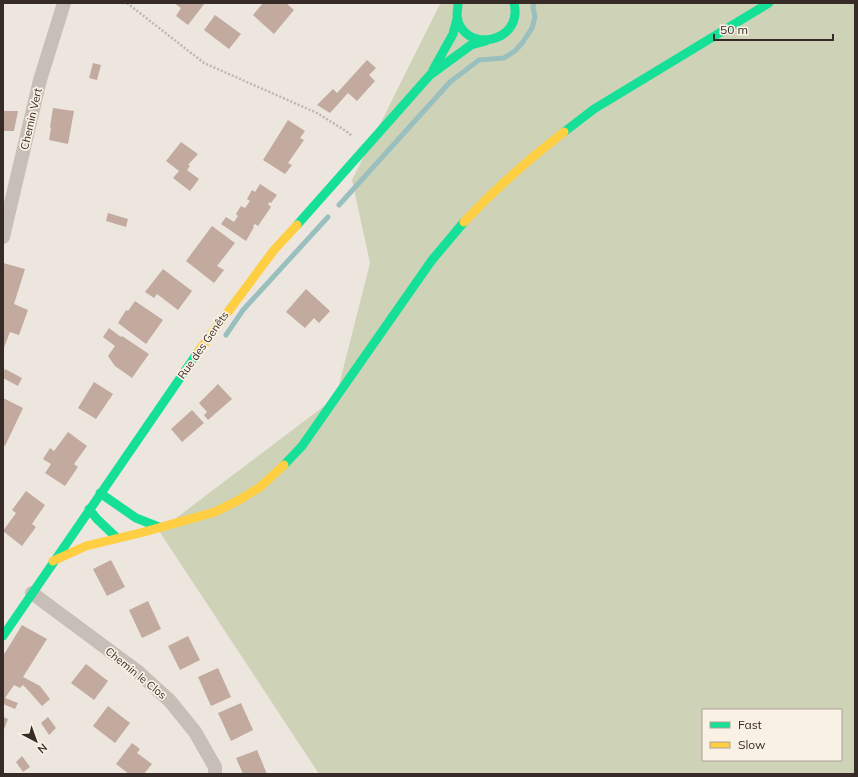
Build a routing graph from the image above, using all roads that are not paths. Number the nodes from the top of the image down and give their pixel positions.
1 (64, 3) edge
2 (769, 3) edge
3 (515, 4) edge
4 (456, 8) edge
5 (486, 41) junction
6 (430, 75) junction
7 (3, 237) edge
8 (100, 493) junction
9 (89, 509) junction
10 (159, 527) junction
11 (117, 538) junction
12 (53, 561) junction
13 (32, 593) junction
14 (3, 636) edge
15 (215, 774) edge

1 - 7 street, Chemin Vert
2 - 10 street
3 - 5 street, Rue des Genêts
4 - 5 street
4 - 6 street, Rue des Genêts
5 - 6 street, Rue des Genêts
6 - 8 street, Rue des Genêts
8 - 9 street, Rue des Genêts
8 - 10 street
9 - 11 street
9 - 12 street, Rue des Genêts
10 - 11 street
11 - 12 street
12 - 13 street, Rue des Genêts
13 - 14 street, Rue des Genêts
13 - 15 street, Chemin le Clos

